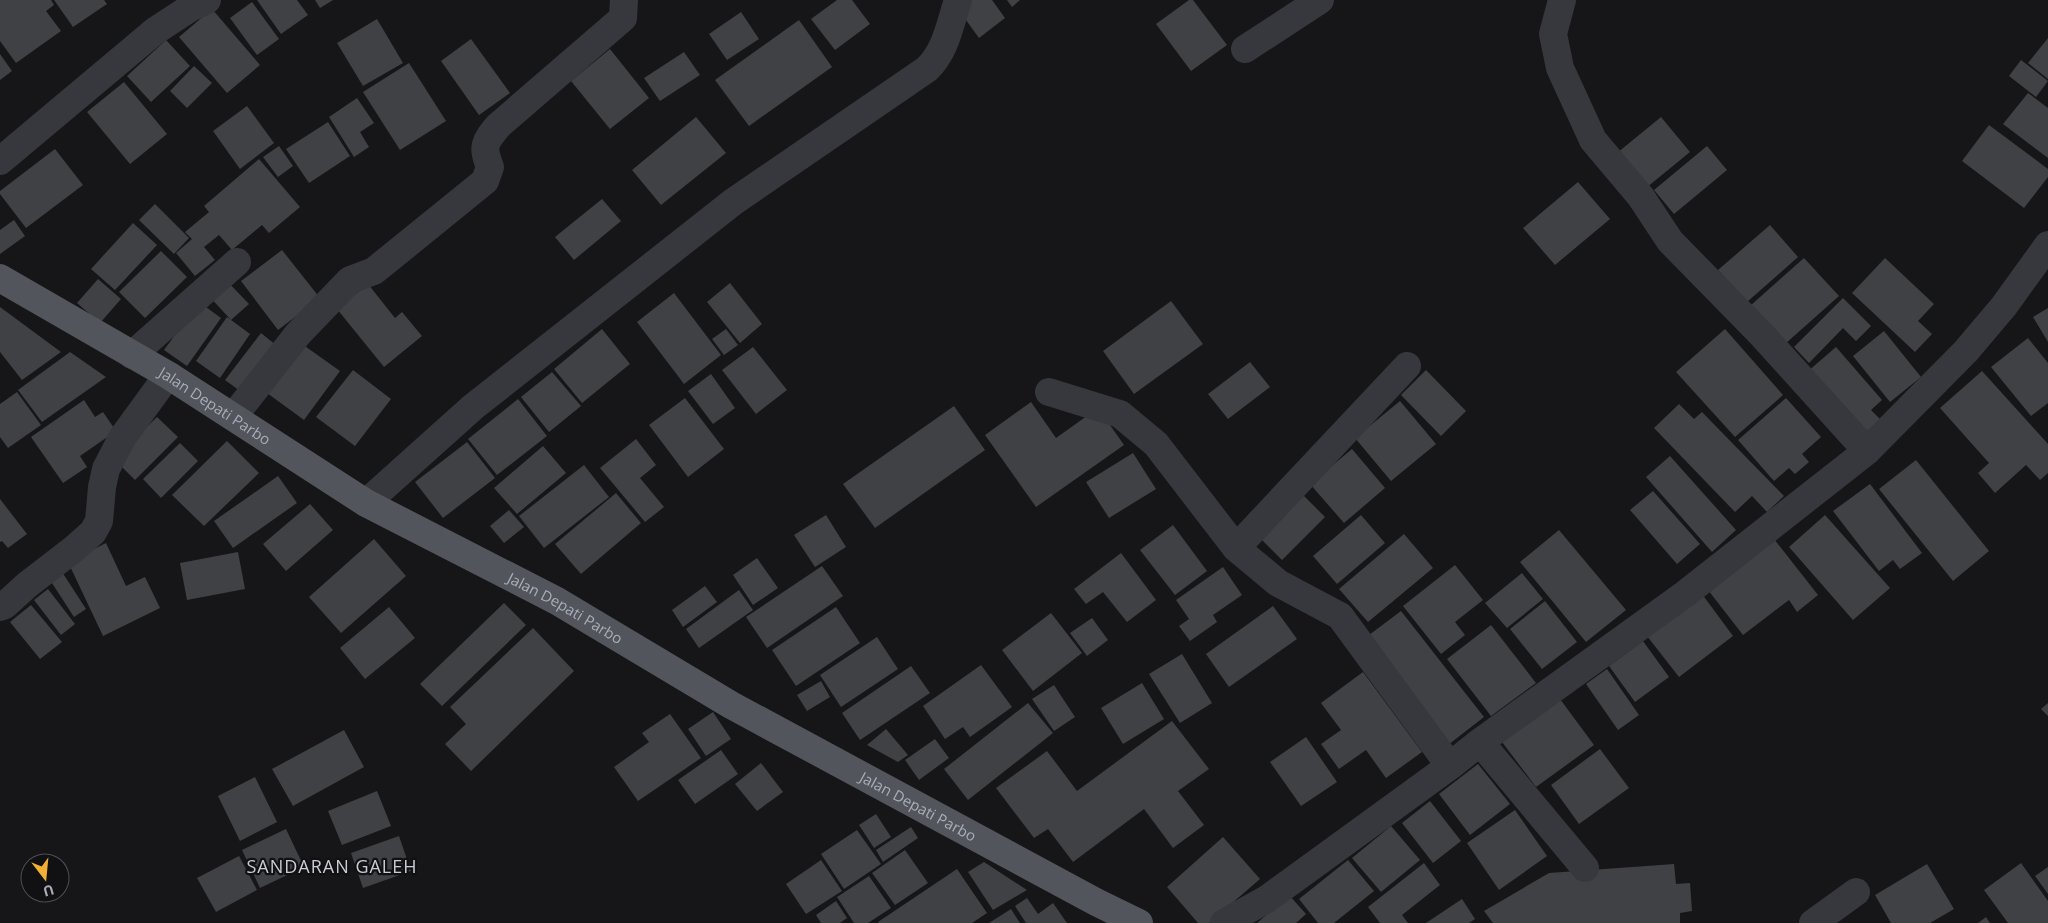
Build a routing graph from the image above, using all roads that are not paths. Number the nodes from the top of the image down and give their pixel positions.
1 (207, 0) edge
2 (624, 0) edge
3 (958, 0) edge
4 (1320, 0) edge
5 (1562, 0) edge
6 (1245, 48) dead end
7 (0, 160) edge
8 (2048, 245) edge
9 (237, 262) dead end
10 (0, 278) edge
11 (132, 355) junction
12 (1407, 366) dead end
13 (168, 375) junction
14 (1049, 392) dead end
15 (233, 417) junction
16 (1867, 452) junction
17 (366, 503) junction
18 (1236, 548) junction
19 (0, 607) edge
20 (1480, 742) junction
21 (1450, 766) junction
22 (1585, 868) dead end
23 (1856, 892) dead end
24 (1139, 923) edge
25 (1224, 923) edge
26 (1813, 923) edge

1 - 7 street
2 - 15 street
3 - 17 street
4 - 6 street
5 - 16 street
8 - 16 street
9 - 11 street
10 - 11 main road, Jalan Depati Parbo
11 - 13 main road, Jalan Depati Parbo
12 - 18 street
13 - 15 main road, Jalan Depati Parbo
13 - 19 street
14 - 18 street
15 - 17 main road, Jalan Depati Parbo
16 - 20 street
17 - 24 main road, Jalan Depati Parbo
18 - 21 street
20 - 21 street
20 - 22 street
21 - 25 street
23 - 26 street

